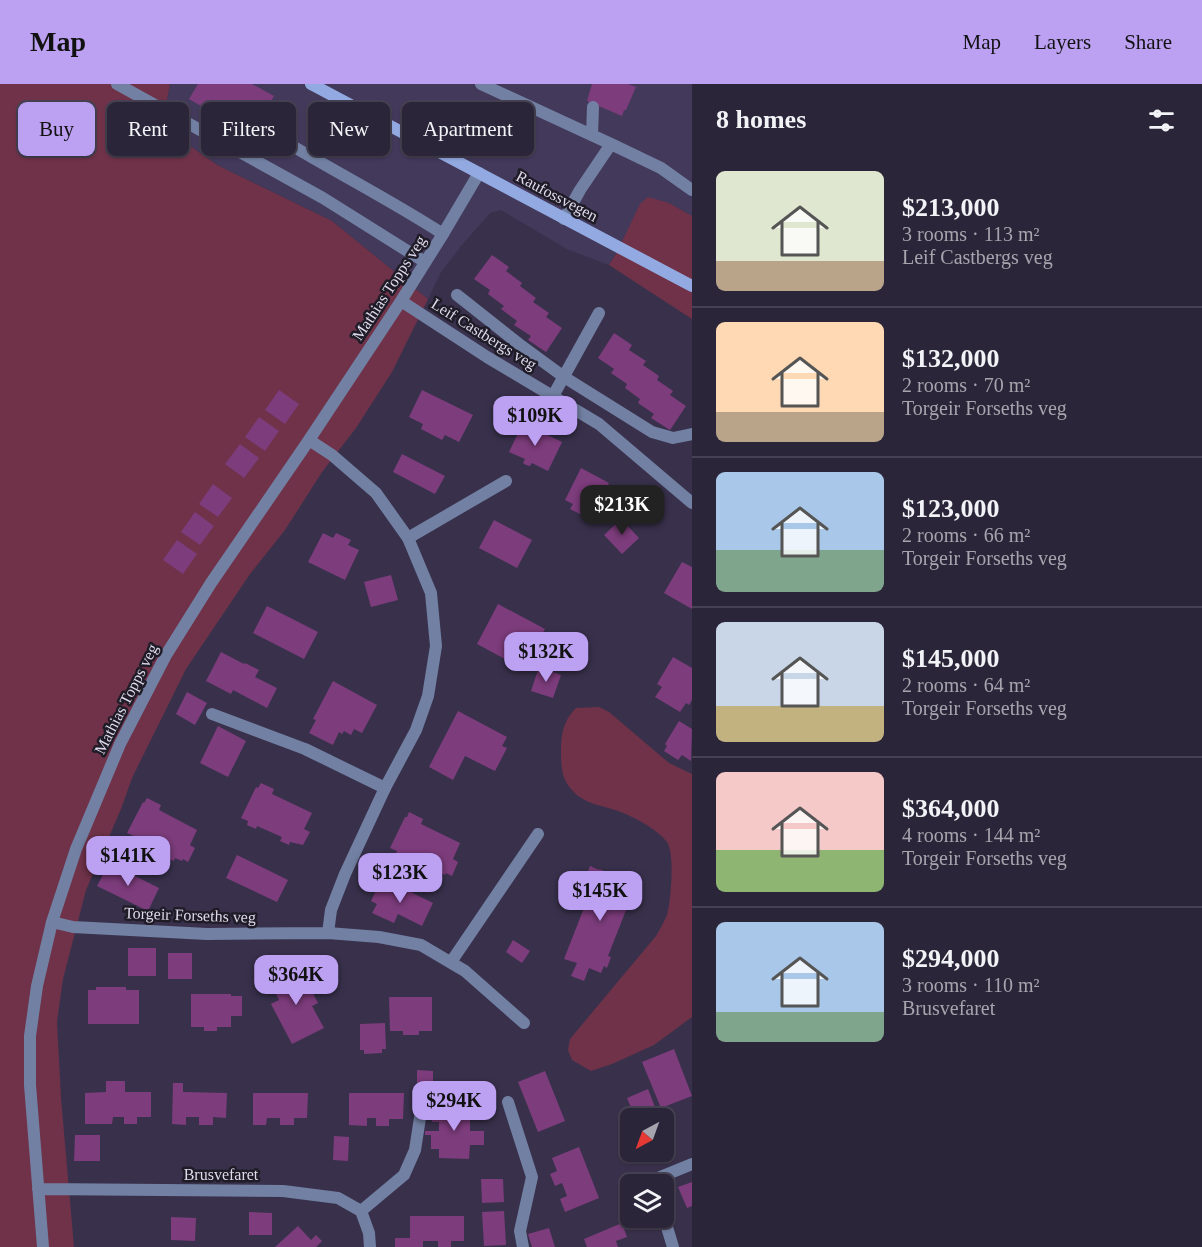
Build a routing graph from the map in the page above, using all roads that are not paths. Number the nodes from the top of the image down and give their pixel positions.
1 (117, 84) edge
2 (311, 84) edge
3 (481, 84) edge
4 (593, 107) dead end
5 (592, 135) junction
6 (611, 144) junction
7 (296, 149) edge
8 (478, 173) junction
9 (692, 190) edge
10 (564, 219) junction
11 (443, 234) junction
12 (425, 262) junction
13 (692, 286) edge
14 (458, 295) dead end
15 (401, 301) junction
16 (599, 313) dead end
17 (564, 377) junction
18 (553, 396) junction
19 (692, 434) edge
20 (309, 440) junction
21 (506, 481) dead end
22 (692, 503) edge
23 (408, 538) junction
24 (212, 714) dead end
25 (385, 788) junction
26 (538, 834) dead end
27 (52, 922) junction
28 (328, 933) junction
29 (451, 962) junction
30 (524, 1023) dead end
31 (508, 1102) dead end
32 (422, 1105) dead end
33 (692, 1164) edge
34 (668, 1174) edge
35 (38, 1189) junction
36 (361, 1211) junction
37 (667, 1228) edge
38 (43, 1247) edge
39 (370, 1247) edge
40 (523, 1247) edge
41 (673, 1247) edge

1 - 12 street
2 - 8 main road, Raufossvegen
3 - 5 street
4 - 5 street
5 - 6 street
6 - 9 street
6 - 10 street
7 - 11 street, Mathias Topps veg
8 - 10 main road, Raufossvegen
8 - 11 street, Mathias Topps veg
10 - 13 main road, Raufossvegen
11 - 12 street, Mathias Topps veg
12 - 15 street, Mathias Topps veg
14 - 17 street
15 - 18 street, Leif Castbergs veg
15 - 20 street, Mathias Topps veg
16 - 17 street
17 - 18 street
17 - 19 street
18 - 22 street, Leif Castbergs veg
20 - 23 street
20 - 27 street, Mathias Topps veg
21 - 23 street
23 - 25 street
24 - 25 street
25 - 28 street
26 - 29 street
27 - 28 street, Torgeir Forseths veg
27 - 35 street, Mathias Topps veg
28 - 29 street, Torgeir Forseths veg
29 - 30 street, Torgeir Forseths veg
31 - 40 street
32 - 36 street
33 - 34 street
35 - 36 street, Brusvefaret
35 - 38 street, Mathias Topps veg
36 - 39 street
37 - 41 street

